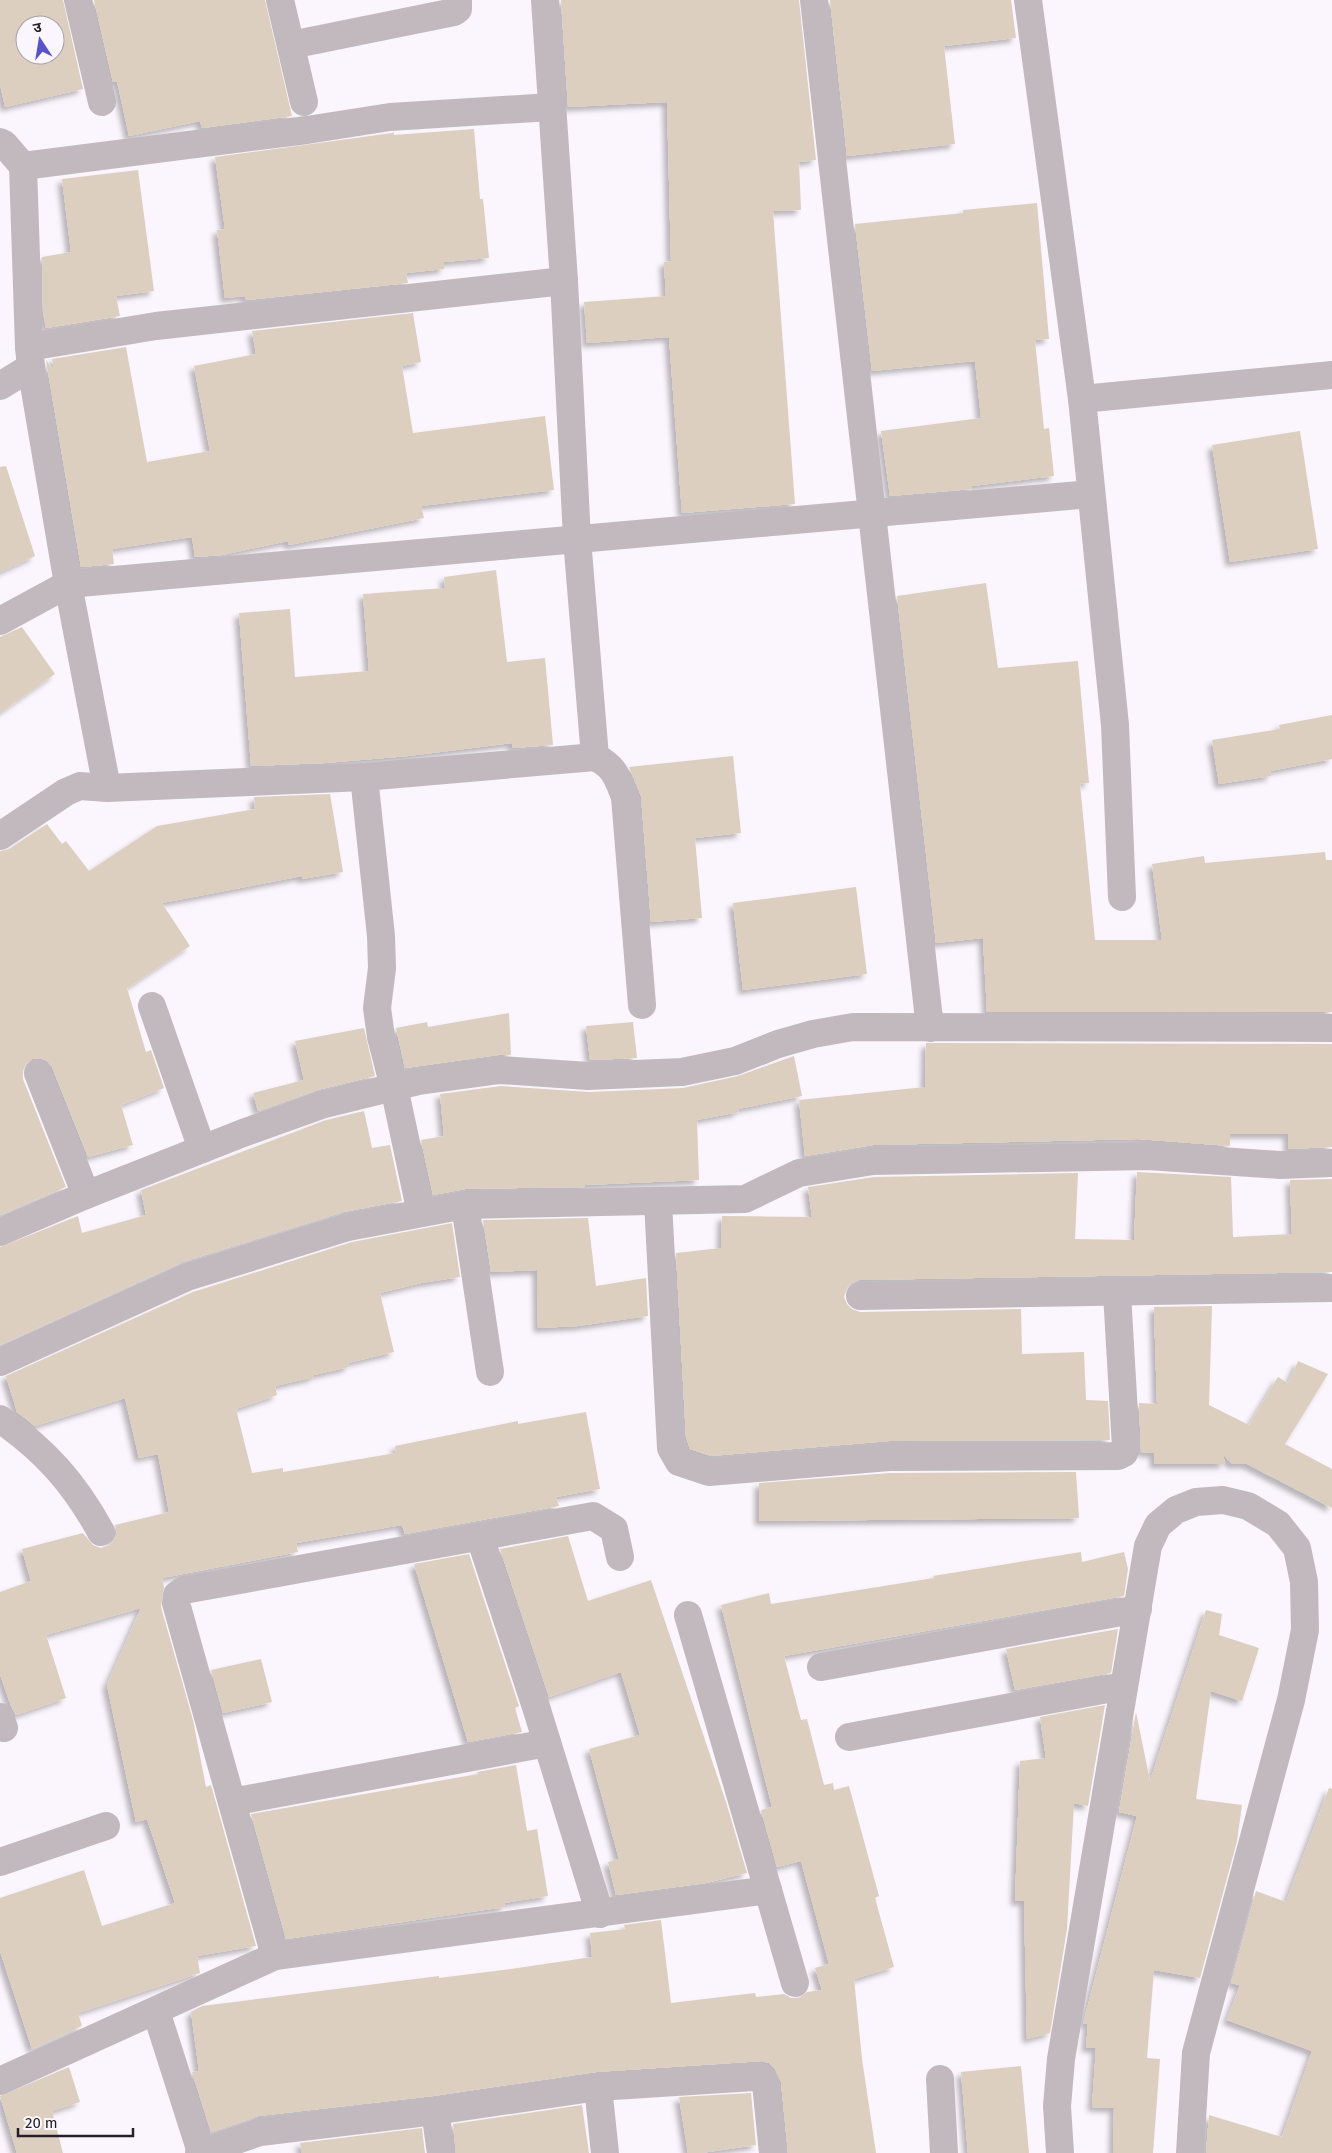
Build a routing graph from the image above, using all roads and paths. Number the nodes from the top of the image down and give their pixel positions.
1 (78, 0) edge
2 (280, 0) edge
3 (458, 0) edge
4 (545, 0) edge
5 (814, 0) edge
6 (1028, 0) edge
7 (291, 45) junction
8 (102, 102) dead end
9 (304, 102) dead end
10 (551, 106) junction
11 (0, 142) edge
12 (23, 166) junction
13 (564, 281) junction
14 (30, 357) junction
15 (1332, 375) edge
16 (0, 386) edge
17 (1082, 399) junction
18 (1091, 494) junction
19 (873, 512) junction
20 (577, 539) junction
21 (68, 584) junction
22 (0, 620) edge
23 (595, 757) junction
24 (364, 776) junction
25 (107, 788) junction
26 (0, 836) edge
27 (1122, 897) dead end
28 (642, 1005) dead end
29 (152, 1006) dead end
30 (930, 1028) junction
31 (1332, 1028) edge
32 (38, 1073) dead end
33 (394, 1087) junction
34 (202, 1149) junction
35 (1332, 1163) edge
36 (86, 1195) junction
37 (658, 1202) junction
38 (465, 1205) junction
39 (421, 1212) junction
40 (0, 1232) edge
41 (1332, 1288) edge
42 (1117, 1293) junction
43 (860, 1296) dead end
44 (0, 1362) edge
45 (490, 1372) dead end
46 (0, 1419) edge
47 (101, 1532) dead end
48 (480, 1537) junction
49 (620, 1557) dead end
50 (1138, 1609) junction
51 (688, 1616) dead end
52 (821, 1667) dead end
53 (1124, 1686) junction
54 (849, 1737) dead end
55 (547, 1743) junction
56 (232, 1802) junction
57 (106, 1826) dead end
58 (0, 1862) edge
59 (768, 1890) junction
60 (600, 1914) junction
61 (275, 1956) junction
62 (795, 1983) dead end
63 (156, 2011) junction
64 (940, 2079) dead end
65 (0, 2081) edge
66 (598, 2087) junction
67 (436, 2111) junction
68 (262, 2142) edge
69 (200, 2153) edge
70 (441, 2153) edge
71 (605, 2153) edge
72 (773, 2153) edge
73 (944, 2153) edge
74 (1060, 2153) edge
75 (1190, 2153) edge

1 - 8 street
2 - 7 street
3 - 7 street
4 - 10 street
5 - 19 street
6 - 17 street
7 - 9 street
10 - 12 street
10 - 13 street
11 - 12 street
12 - 14 street
13 - 14 street
13 - 20 street
14 - 16 street
14 - 21 street
15 - 17 street
17 - 18 street
18 - 19 street
18 - 27 street
19 - 20 street
19 - 30 street
20 - 21 street
20 - 23 street
21 - 22 street
21 - 25 street
23 - 24 street
23 - 28 street
24 - 25 street
24 - 33 street
25 - 26 street
29 - 34 street
30 - 31 street
30 - 33 street
32 - 36 street
33 - 34 street
33 - 39 street
34 - 36 street
35 - 37 street
36 - 40 street
37 - 38 street
37 - 42 street
38 - 39 street
38 - 45 street
39 - 44 street
41 - 42 street
42 - 43 street
46 - 47 street
48 - 49 street
48 - 55 street
48 - 56 street
50 - 52 street
50 - 53 street
50 - 75 street
51 - 59 street
53 - 54 street
53 - 74 street
55 - 56 street
55 - 60 street
56 - 61 street
57 - 58 street
59 - 60 street
59 - 62 street
60 - 61 street
61 - 63 street
63 - 65 street
63 - 69 street
64 - 73 street
66 - 67 street
66 - 71 street
66 - 72 street
67 - 68 street
67 - 70 street
68 - 69 street

